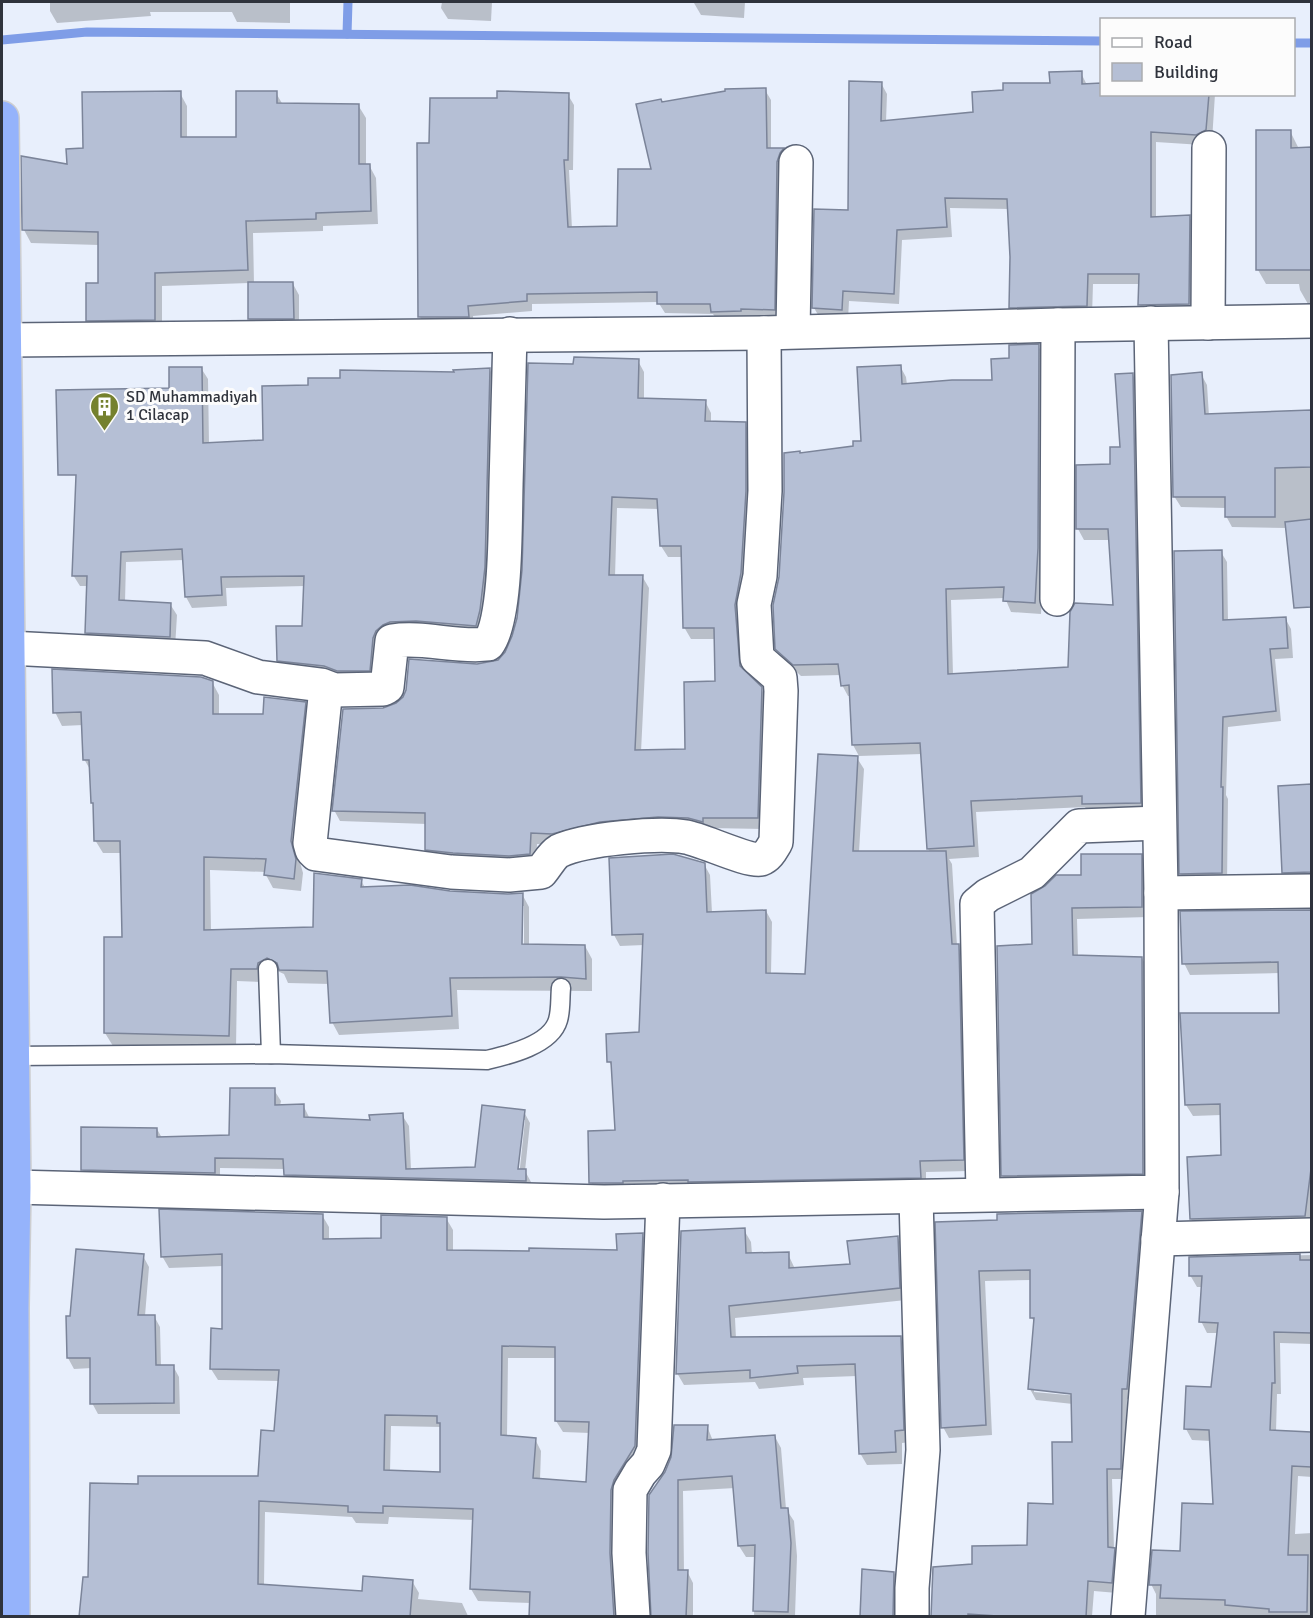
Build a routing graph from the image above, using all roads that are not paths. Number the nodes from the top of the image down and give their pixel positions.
1 (2, 118) edge
2 (1209, 148) dead end
3 (796, 162) dead end
4 (1311, 321) edge
5 (1151, 323) junction
6 (1208, 323) junction
7 (1058, 325) junction
8 (778, 332) junction
9 (510, 334) junction
10 (4, 340) junction
11 (1057, 599) dead end
12 (9, 648) junction
13 (5, 681) edge
14 (326, 688) junction
15 (1160, 823) junction
16 (1311, 891) edge
17 (1161, 893) junction
18 (268, 969) dead end
19 (561, 988) dead end
20 (271, 1053) junction
21 (6, 1056) edge
22 (14, 1187) junction
23 (1162, 1192) junction
24 (983, 1194) junction
25 (916, 1197) junction
26 (663, 1200) junction
27 (1311, 1235) edge
28 (1158, 1239) junction
29 (7, 1306) edge
30 (13, 1617) edge
31 (633, 1617) edge
32 (912, 1617) edge
33 (1128, 1617) edge

1 - 10 highway
2 - 6 street
3 - 8 street
4 - 6 street
5 - 6 street
5 - 7 street
5 - 15 street
7 - 8 street
7 - 11 street
8 - 9 street
8 - 14 street
9 - 10 street
9 - 14 street
10 - 12 highway
12 - 13 highway
12 - 14 street
13 - 21 highway
15 - 17 street
15 - 24 street
16 - 17 street
17 - 23 street
18 - 20 lane
19 - 20 lane
20 - 21 lane
21 - 22 highway
22 - 26 street
22 - 29 highway
23 - 24 street
23 - 28 street
24 - 25 street
25 - 26 street
25 - 32 street
26 - 31 street
27 - 28 street
28 - 33 street
29 - 30 highway

